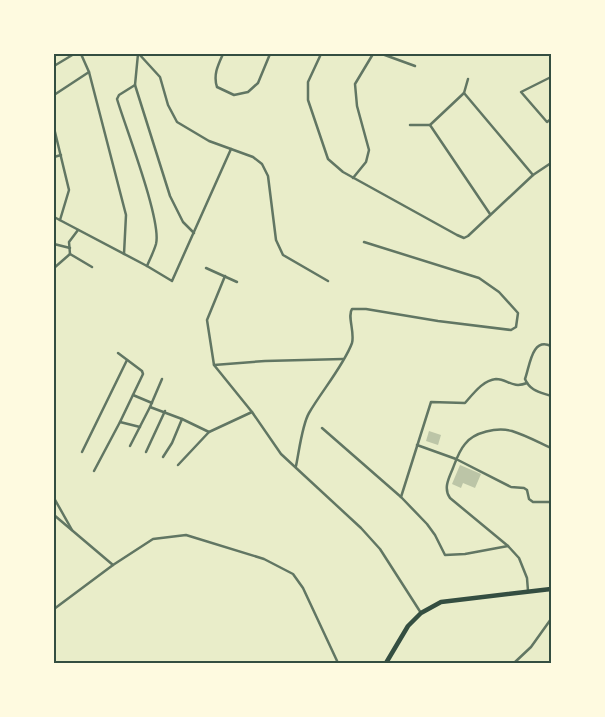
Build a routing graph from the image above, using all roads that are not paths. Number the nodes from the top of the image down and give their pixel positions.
1 (74, 54) edge
2 (81, 54) edge
3 (139, 54) edge
4 (223, 54) edge
5 (270, 54) edge
6 (321, 54) edge
7 (373, 54) edge
8 (382, 54) edge
9 (54, 66) edge
10 (415, 66) dead end
11 (89, 72) junction
12 (551, 77) edge
13 (468, 79) dead end
14 (135, 85) junction
15 (464, 93) junction
16 (54, 95) edge
17 (551, 118) edge
18 (410, 125) dead end
19 (430, 125) junction
20 (54, 128) edge
21 (231, 148) junction
22 (61, 155) junction
23 (54, 157) edge
24 (551, 163) edge
25 (533, 175) junction
26 (354, 178) junction
27 (490, 214) junction
28 (54, 217) edge
29 (60, 220) junction
30 (78, 230) junction
31 (194, 234) junction
32 (364, 242) dead end
33 (54, 244) edge
34 (70, 248) junction
35 (70, 254) junction
36 (124, 254) junction
37 (147, 266) junction
38 (92, 267) dead end
39 (54, 268) edge
40 (206, 268) dead end
41 (225, 276) junction
42 (237, 282) dead end
43 (328, 282) dead end
44 (551, 346) edge
45 (118, 353) dead end
46 (343, 359) junction
47 (127, 360) junction
48 (214, 365) junction
49 (162, 379) dead end
50 (527, 383) junction
51 (133, 395) junction
52 (551, 396) edge
53 (152, 403) junction
54 (150, 407) junction
55 (165, 412) junction
56 (252, 412) junction
57 (182, 419) junction
58 (120, 422) junction
59 (140, 427) junction
60 (322, 428) dead end
61 (209, 432) junction
62 (417, 445) junction
63 (130, 446) dead end
64 (551, 448) edge
65 (82, 452) dead end
66 (146, 452) dead end
67 (163, 457) dead end
68 (456, 459) junction
69 (178, 465) dead end
70 (296, 466) junction
71 (94, 470) dead end
72 (401, 497) junction
73 (54, 498) edge
74 (551, 502) edge
75 (54, 515) edge
76 (74, 533) junction
77 (508, 546) junction
78 (113, 565) junction
79 (551, 589) edge
80 (528, 591) junction
81 (54, 609) edge
82 (422, 613) junction
83 (551, 619) edge
84 (338, 663) edge
85 (386, 663) edge
86 (514, 663) edge

1 - 9 street
2 - 11 street
3 - 14 street
3 - 21 street
4 - 5 street
6 - 26 street
7 - 26 street
8 - 10 street
11 - 16 street
11 - 36 street
12 - 17 street
13 - 15 street
14 - 31 street
14 - 37 street
15 - 19 street
15 - 25 street
18 - 19 street
19 - 27 street
20 - 22 street
21 - 31 street
21 - 43 street
22 - 23 street
22 - 29 street
24 - 25 street
25 - 27 street
26 - 27 street
28 - 29 street
29 - 30 street
30 - 34 street
30 - 36 street
31 - 37 street
32 - 46 street
33 - 34 street
34 - 35 street
35 - 38 street
35 - 39 street
36 - 37 street
40 - 41 street
41 - 42 street
41 - 48 street
44 - 50 street
45 - 47 street
46 - 48 street
46 - 70 street
47 - 51 street
47 - 65 street
48 - 56 street
49 - 53 street
50 - 52 street
50 - 62 street
51 - 53 street
51 - 58 street
53 - 54 street
54 - 55 street
54 - 59 street
55 - 57 street
55 - 66 street
56 - 61 street
56 - 70 street
57 - 61 street
57 - 67 street
58 - 59 street
58 - 71 street
59 - 63 street
60 - 72 street
61 - 69 street
62 - 68 street
62 - 72 street
64 - 68 street
68 - 74 street
68 - 77 street
70 - 82 street
72 - 77 street
73 - 76 street
75 - 76 street
76 - 78 street
77 - 80 street
78 - 81 street
78 - 84 street
79 - 80 main road
80 - 82 main road
82 - 85 main road
83 - 86 street

